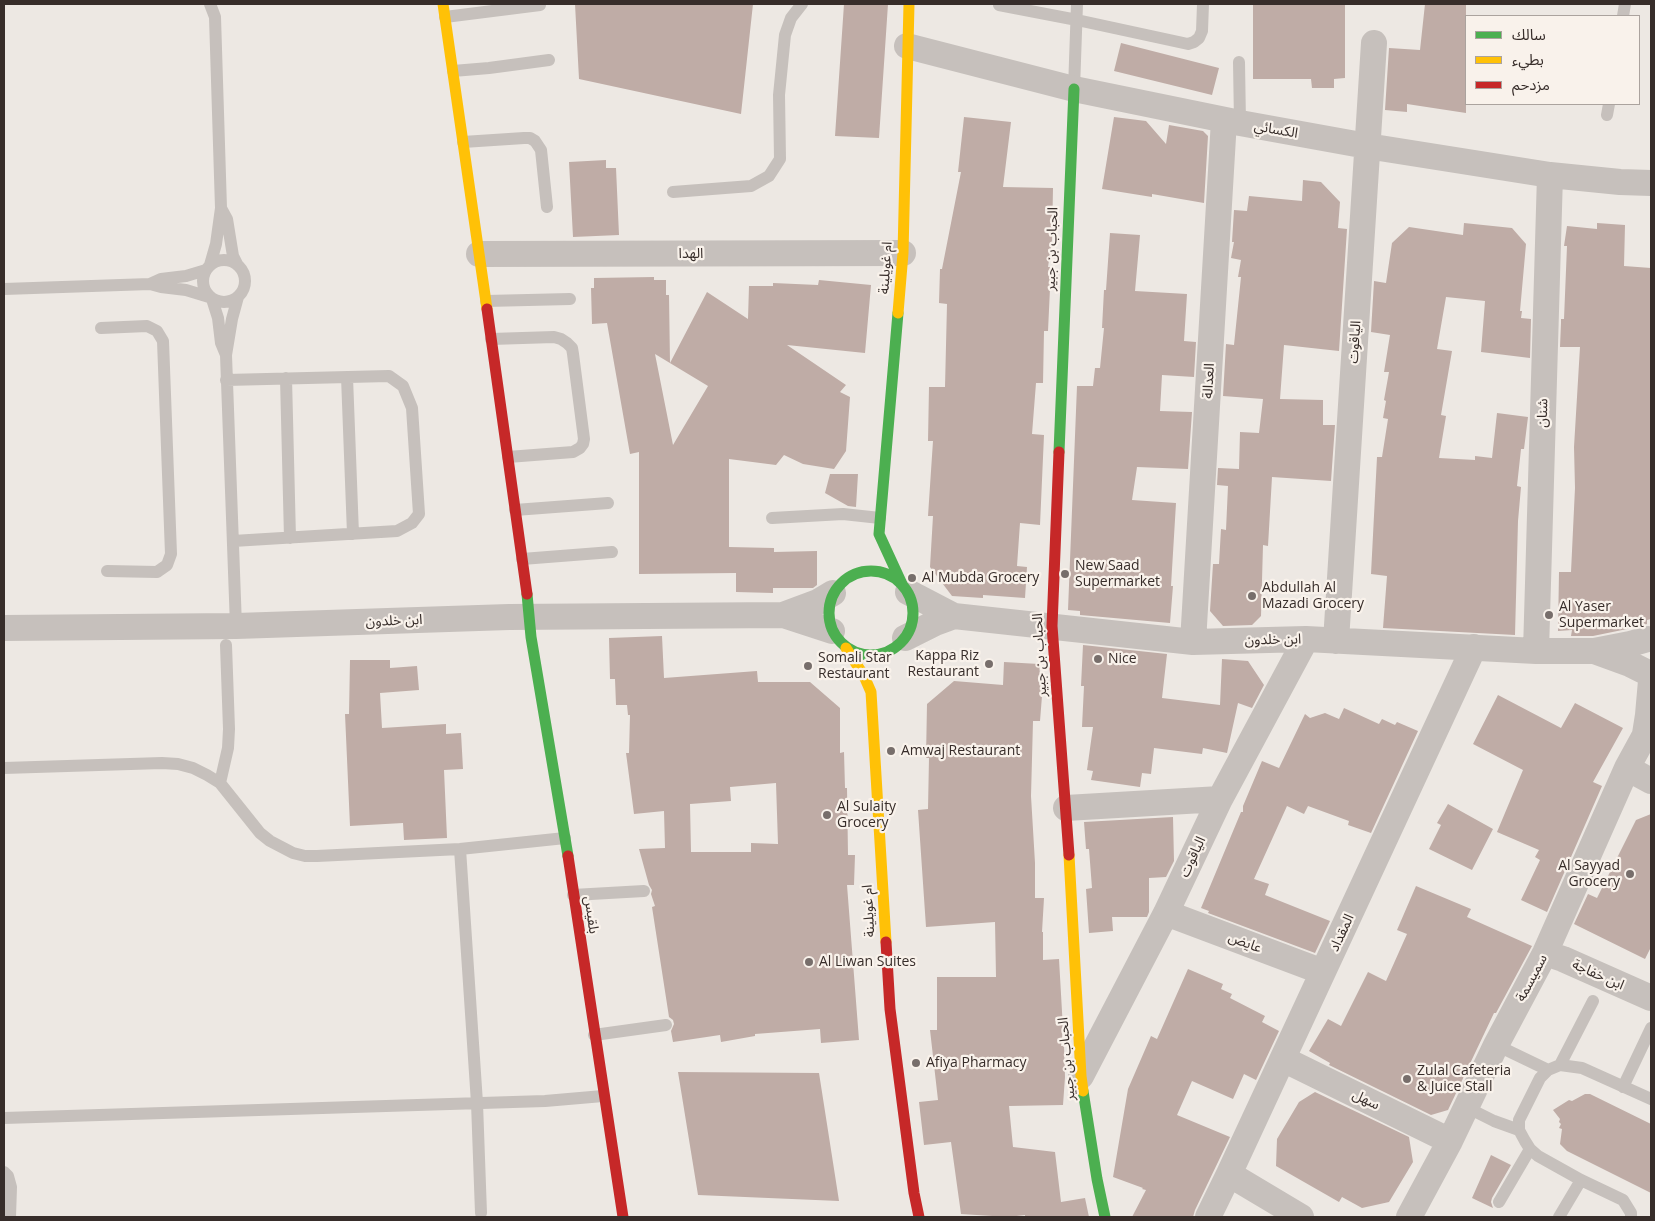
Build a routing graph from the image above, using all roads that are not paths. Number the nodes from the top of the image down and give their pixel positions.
1 (210, 4) edge
2 (220, 4) edge
3 (443, 4) edge
4 (802, 4) edge
5 (909, 4) edge
6 (1077, 4) edge
7 (1203, 4) edge
8 (540, 5) edge
9 (999, 5) dead end
10 (215, 17) junction
11 (445, 17) junction
12 (1077, 20) junction
13 (1374, 43) dead end
14 (906, 46) junction
15 (549, 60) dead end
16 (1239, 62) dead end
17 (453, 71) junction
18 (1074, 88) junction
19 (1232, 122) junction
20 (463, 142) junction
21 (1367, 146) junction
22 (1550, 176) junction
23 (1651, 183) edge
24 (673, 192) dead end
25 (547, 207) dead end
26 (221, 208) junction
27 (904, 253) junction
28 (479, 254) junction
29 (237, 264) junction
30 (208, 267) junction
31 (150, 284) junction
32 (4, 289) edge
33 (238, 297) junction
34 (211, 298) junction
35 (570, 299) dead end
36 (486, 301) junction
37 (100, 328) dead end
38 (491, 339) junction
39 (226, 354) junction
40 (347, 377) junction
41 (286, 378) junction
42 (226, 380) junction
43 (508, 458) junction
44 (608, 503) dead end
45 (515, 510) junction
46 (772, 518) dead end
47 (880, 518) junction
48 (352, 534) junction
49 (878, 534) junction
50 (290, 538) junction
51 (233, 541) junction
52 (869, 548) dead end
53 (612, 552) dead end
54 (522, 559) junction
55 (858, 563) dead end
56 (108, 571) dead end
57 (840, 585) junction
58 (905, 588) junction
59 (783, 616) junction
60 (954, 616) junction
61 (530, 617) junction
62 (1052, 626) junction
63 (4, 628) edge
64 (231, 636) junction
65 (1649, 637) edge
66 (839, 639) junction
67 (1306, 639) junction
68 (1336, 641) junction
69 (1193, 642) junction
70 (898, 644) junction
71 (1474, 647) junction
72 (1536, 651) junction
73 (1594, 651) junction
74 (884, 664) dead end
75 (877, 677) dead end
76 (1650, 677) edge
77 (871, 692) junction
78 (1648, 729) edge
79 (4, 768) edge
80 (1627, 768) junction
81 (1651, 781) edge
82 (220, 784) junction
83 (1220, 799) junction
84 (1066, 808) junction
85 (565, 838) junction
86 (460, 848) junction
87 (644, 891) dead end
88 (573, 895) junction
89 (1166, 913) junction
90 (1545, 953) junction
91 (1323, 972) junction
92 (1651, 998) edge
93 (1593, 1001) dead end
94 (666, 1025) dead end
95 (1651, 1028) edge
96 (594, 1035) junction
97 (1496, 1045) junction
98 (1283, 1059) junction
99 (1560, 1065) junction
100 (1548, 1070) junction
101 (1081, 1076) junction
102 (1623, 1087) junction
103 (603, 1096) junction
104 (1651, 1099) edge
105 (477, 1103) junction
106 (1466, 1107) junction
107 (4, 1118) edge
108 (1519, 1130) junction
109 (1450, 1141) junction
110 (1530, 1149) junction
111 (4, 1172) edge
112 (1229, 1174) junction
113 (1581, 1180) junction
114 (1499, 1202) dead end
115 (482, 1213) dead end
116 (10, 1217) edge
117 (622, 1217) edge
118 (919, 1217) edge
119 (1105, 1217) edge
120 (1208, 1217) edge
121 (1301, 1217) edge
122 (1409, 1217) edge
123 (1559, 1217) edge
124 (1631, 1217) edge

1 - 10 lane
2 - 10 lane
3 - 11 street, بلقيس
4 - 24 lane
5 - 14 street, ام غويلينة
6 - 12 lane
7 - 12 lane
8 - 11 lane
9 - 12 lane
10 - 26 lane
11 - 17 street, بلقيس
12 - 18 lane
13 - 21 street, الياقوت
14 - 18 street, الكسائي
14 - 27 street, ام غويلينة
15 - 17 lane
16 - 19 lane
17 - 20 street, بلقيس
18 - 19 street, الكسائي
18 - 62 street, الحباب بن جبير
19 - 21 street, الكسائي
19 - 69 street, العدالة
20 - 25 lane
20 - 28 street, بلقيس
21 - 22 street, الكسائي
21 - 68 street, الياقوت
22 - 23 street, الكسائي
22 - 72 street, شنان
26 - 29 lane
26 - 30 lane
27 - 28 street, الهدا
27 - 47 street, ام غويلينة
28 - 36 street, بلقيس
29 - 30 lane
29 - 33 lane
30 - 31 lane
30 - 34 lane
31 - 32 lane
31 - 34 lane
33 - 34 lane
33 - 39 lane
34 - 39 lane
35 - 36 lane
36 - 38 street, بلقيس
37 - 56 lane
38 - 43 street, بلقيس
38 - 43 lane
39 - 42 lane
40 - 41 lane
40 - 48 lane
40 - 48 lane
41 - 42 lane
41 - 50 lane
42 - 51 lane
43 - 45 street, بلقيس
44 - 45 lane
45 - 54 street, بلقيس
46 - 47 lane
47 - 49 street, ام غويلينة
48 - 50 lane
49 - 52 street, ام غويلينة
49 - 58 street
50 - 51 lane
51 - 64 lane
53 - 54 lane
54 - 61 street, بلقيس
55 - 57 street
57 - 58 street
57 - 59 street, ابن خلدون
57 - 66 street
58 - 60 street, ابن خلدون
58 - 70 street
59 - 61 street, ابن خلدون
59 - 66 street, ابن خلدون
60 - 62 street, ابن خلدون
60 - 70 street, ابن خلدون
61 - 64 street, ابن خلدون
61 - 85 street, بلقيس
62 - 69 street, ابن خلدون
62 - 84 street, الحباب بن جبير
63 - 64 street, ابن خلدون
64 - 82 lane
65 - 73 street, ابن خلدون
65 - 76 street, سميسمة
66 - 70 street
66 - 77 street, ام غويلينة
67 - 68 street, ابن خلدون
67 - 69 street, ابن خلدون
67 - 83 street, الياقوت
68 - 71 street, ابن خلدون
70 - 74 street
71 - 72 street, ابن خلدون
71 - 91 street, المقداد
72 - 73 street, ابن خلدون
73 - 76 street, ابن خلدون
75 - 77 street, ام غويلينة
76 - 78 street, سميسمة
77 - 118 street, ام غويلينة
78 - 80 street, سميسمة
79 - 82 lane
80 - 81 street
80 - 90 street, سميسمة
82 - 86 lane
83 - 84 street
83 - 89 street, الياقوت
84 - 101 street, الحباب بن جبير
85 - 86 lane
85 - 88 street, بلقيس
86 - 105 lane
87 - 88 lane
88 - 96 street, بلقيس
89 - 91 street, عايض
89 - 101 street, الياقوت
90 - 92 street, ابن خفاجة
90 - 97 street, سميسمة
91 - 98 street, المقداد
93 - 99 lane
94 - 96 lane
95 - 102 lane
96 - 103 street, بلقيس
97 - 100 lane
97 - 106 street, سميسمة
98 - 109 street, سهل
98 - 112 street, المقداد
99 - 100 lane
99 - 102 lane
100 - 108 lane
101 - 119 street, الحباب بن جبير
102 - 104 lane
103 - 105 lane
103 - 117 street, بلقيس
105 - 107 lane
105 - 115 lane
106 - 108 lane
106 - 109 street, سميسمة
108 - 110 lane
109 - 122 street, سميسمة
110 - 113 lane
110 - 114 lane
111 - 116 lane
112 - 120 street, المقداد
112 - 121 street
113 - 123 lane
113 - 124 lane

